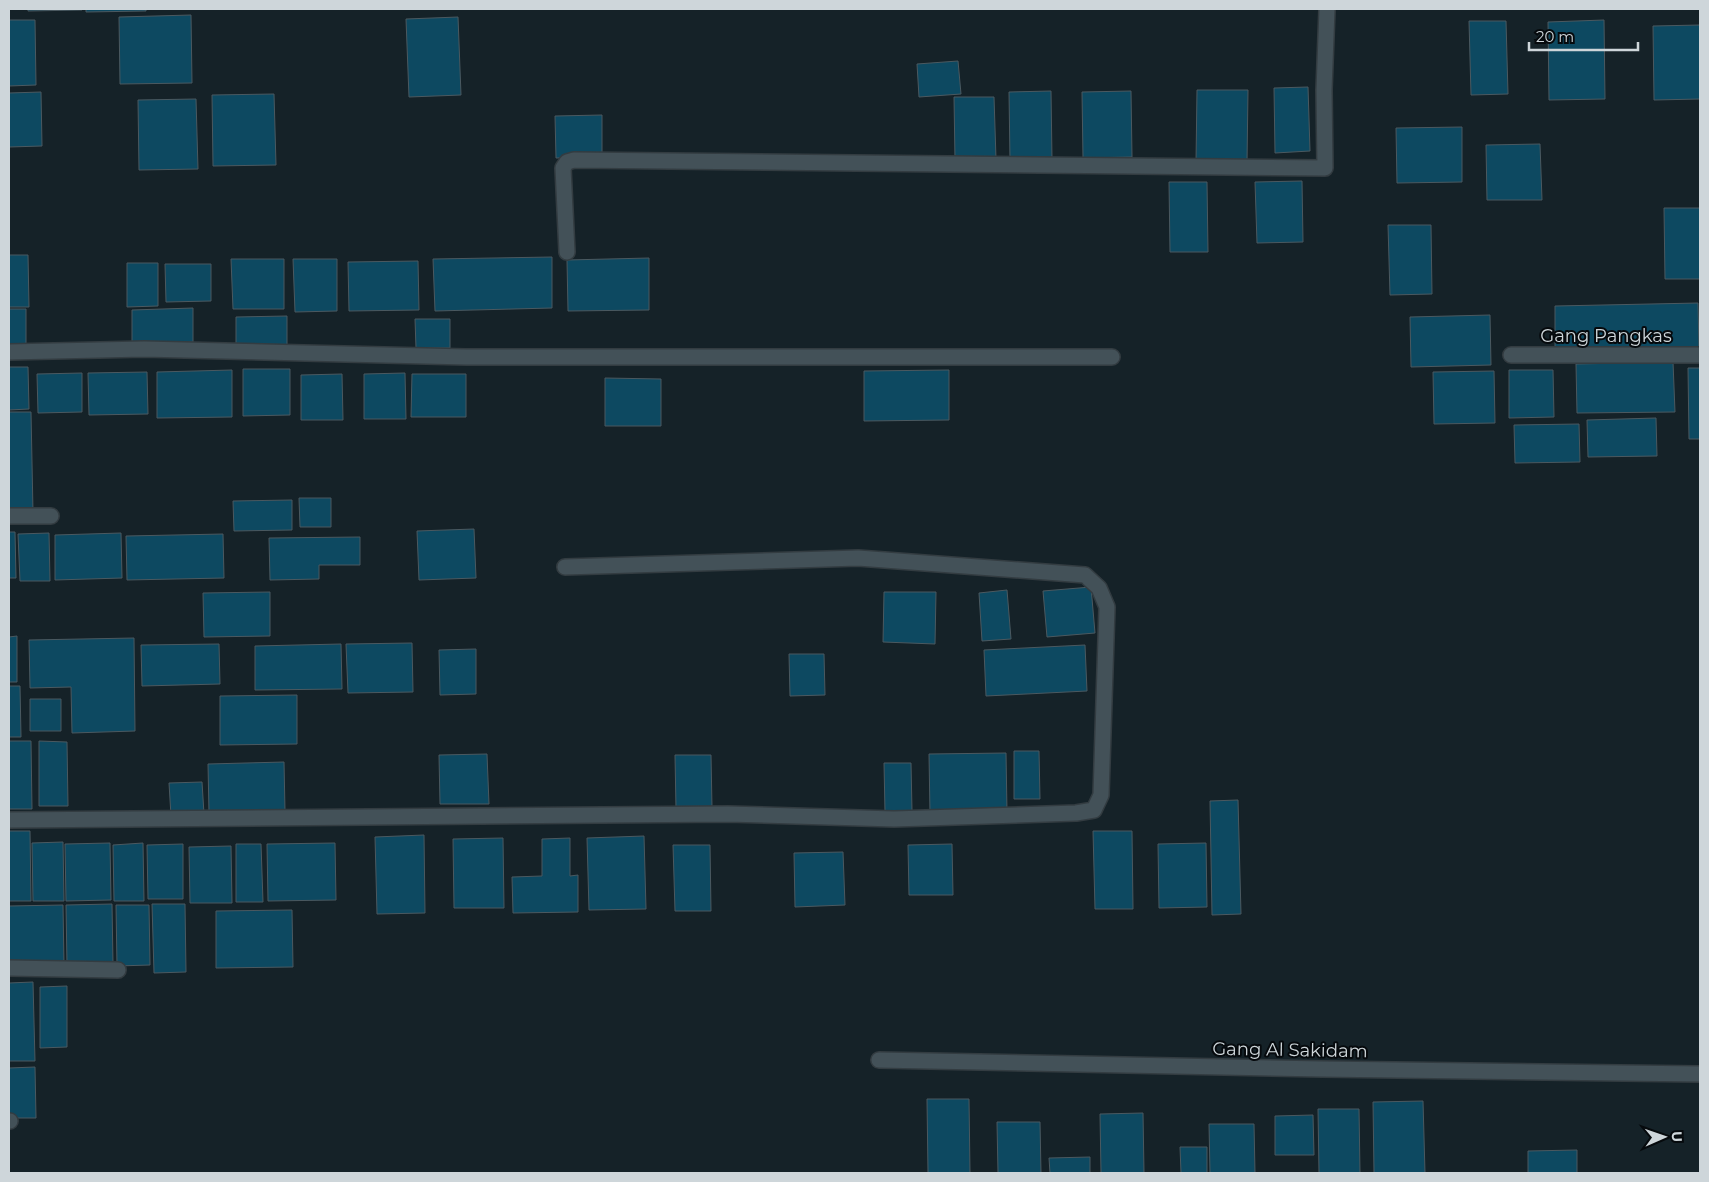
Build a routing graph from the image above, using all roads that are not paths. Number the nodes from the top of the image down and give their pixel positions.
1 (1327, 9) edge
2 (567, 252) dead end
3 (9, 352) edge
4 (1511, 355) dead end
5 (1700, 355) edge
6 (1112, 357) dead end
7 (9, 516) edge
8 (51, 516) dead end
9 (565, 566) dead end
10 (9, 820) edge
11 (9, 968) edge
12 (118, 970) dead end
13 (879, 1060) dead end
14 (1700, 1074) edge

1 - 2 street
3 - 6 street
4 - 5 street, Gang Pangkas
7 - 8 street
9 - 10 street
11 - 12 street
13 - 14 street, Gang Al Sakidam

